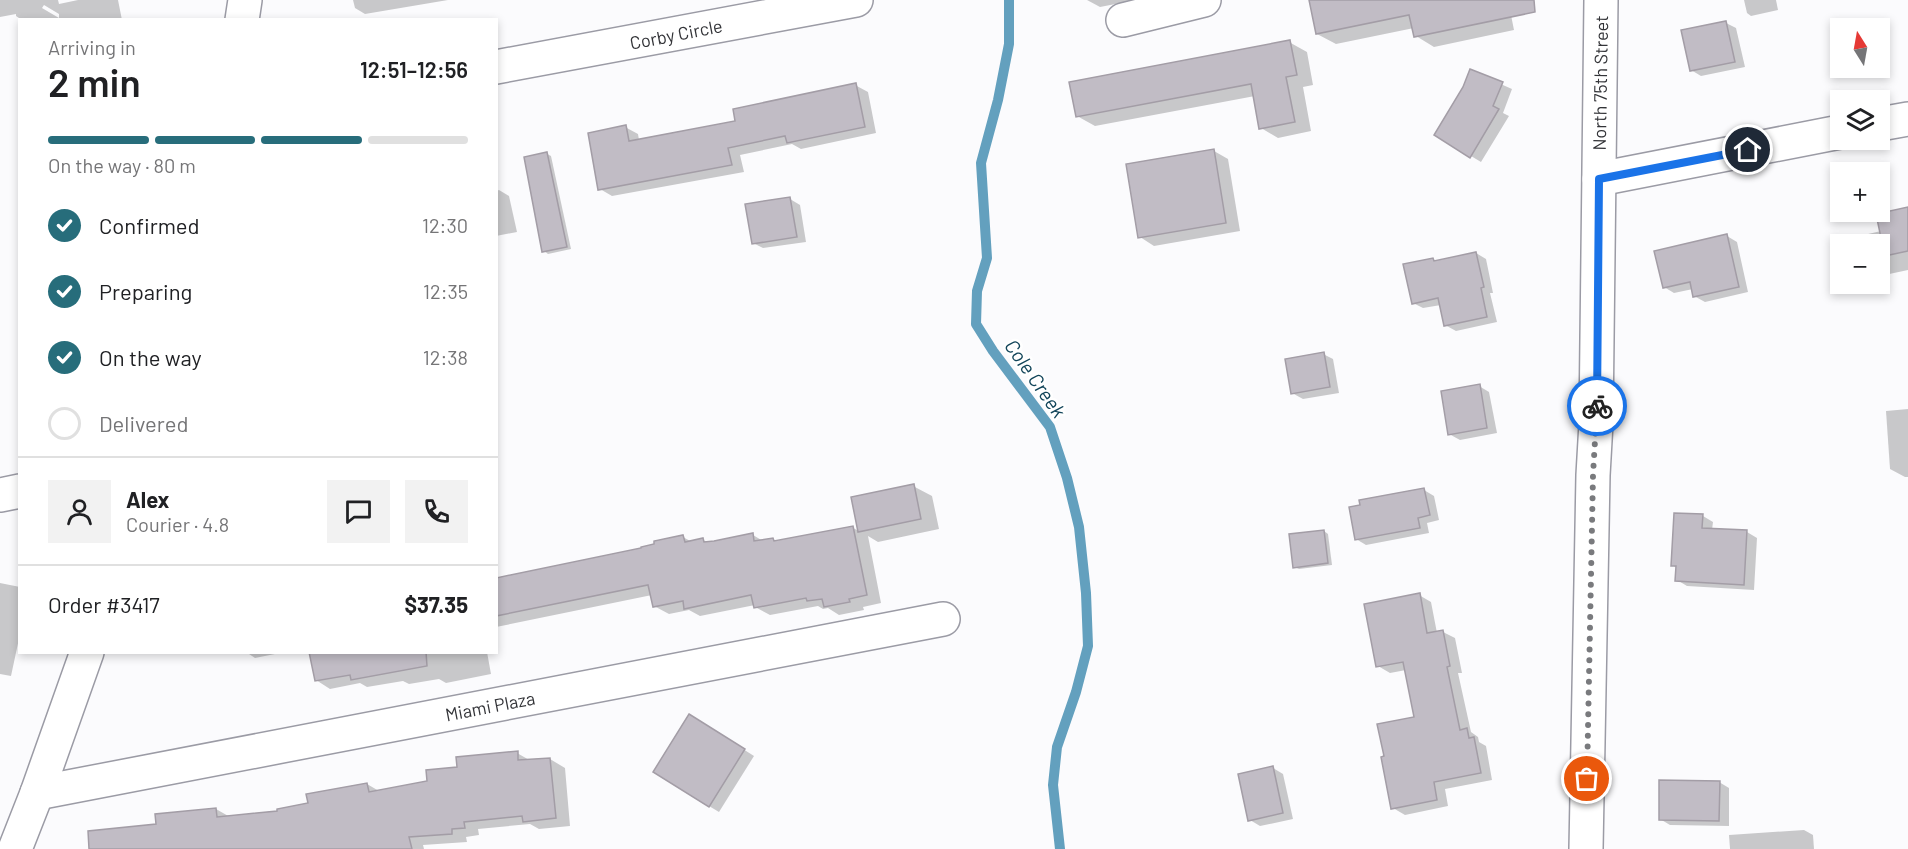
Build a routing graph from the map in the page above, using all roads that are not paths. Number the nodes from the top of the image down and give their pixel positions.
1 (245, 0) edge
2 (856, 0) edge
3 (1204, 0) edge
4 (1601, 0) edge
5 (242, 18) edge
6 (1123, 20) dead end
7 (498, 67) edge
8 (1908, 119) edge
9 (1890, 122) edge
10 (1830, 134) edge
11 (1599, 179) junction
12 (18, 491) edge
13 (0, 495) edge
14 (943, 619) dead end
15 (86, 654) edge
16 (37, 793) junction
17 (15, 849) edge
18 (1586, 849) edge

1 - 5 street
2 - 7 street, Corby Circle
3 - 6 street
4 - 11 street, North 75th Street
8 - 9 street
10 - 11 street
11 - 18 street, North 75th Street
12 - 13 street
14 - 16 street, Miami Plaza
15 - 16 street
16 - 17 street

